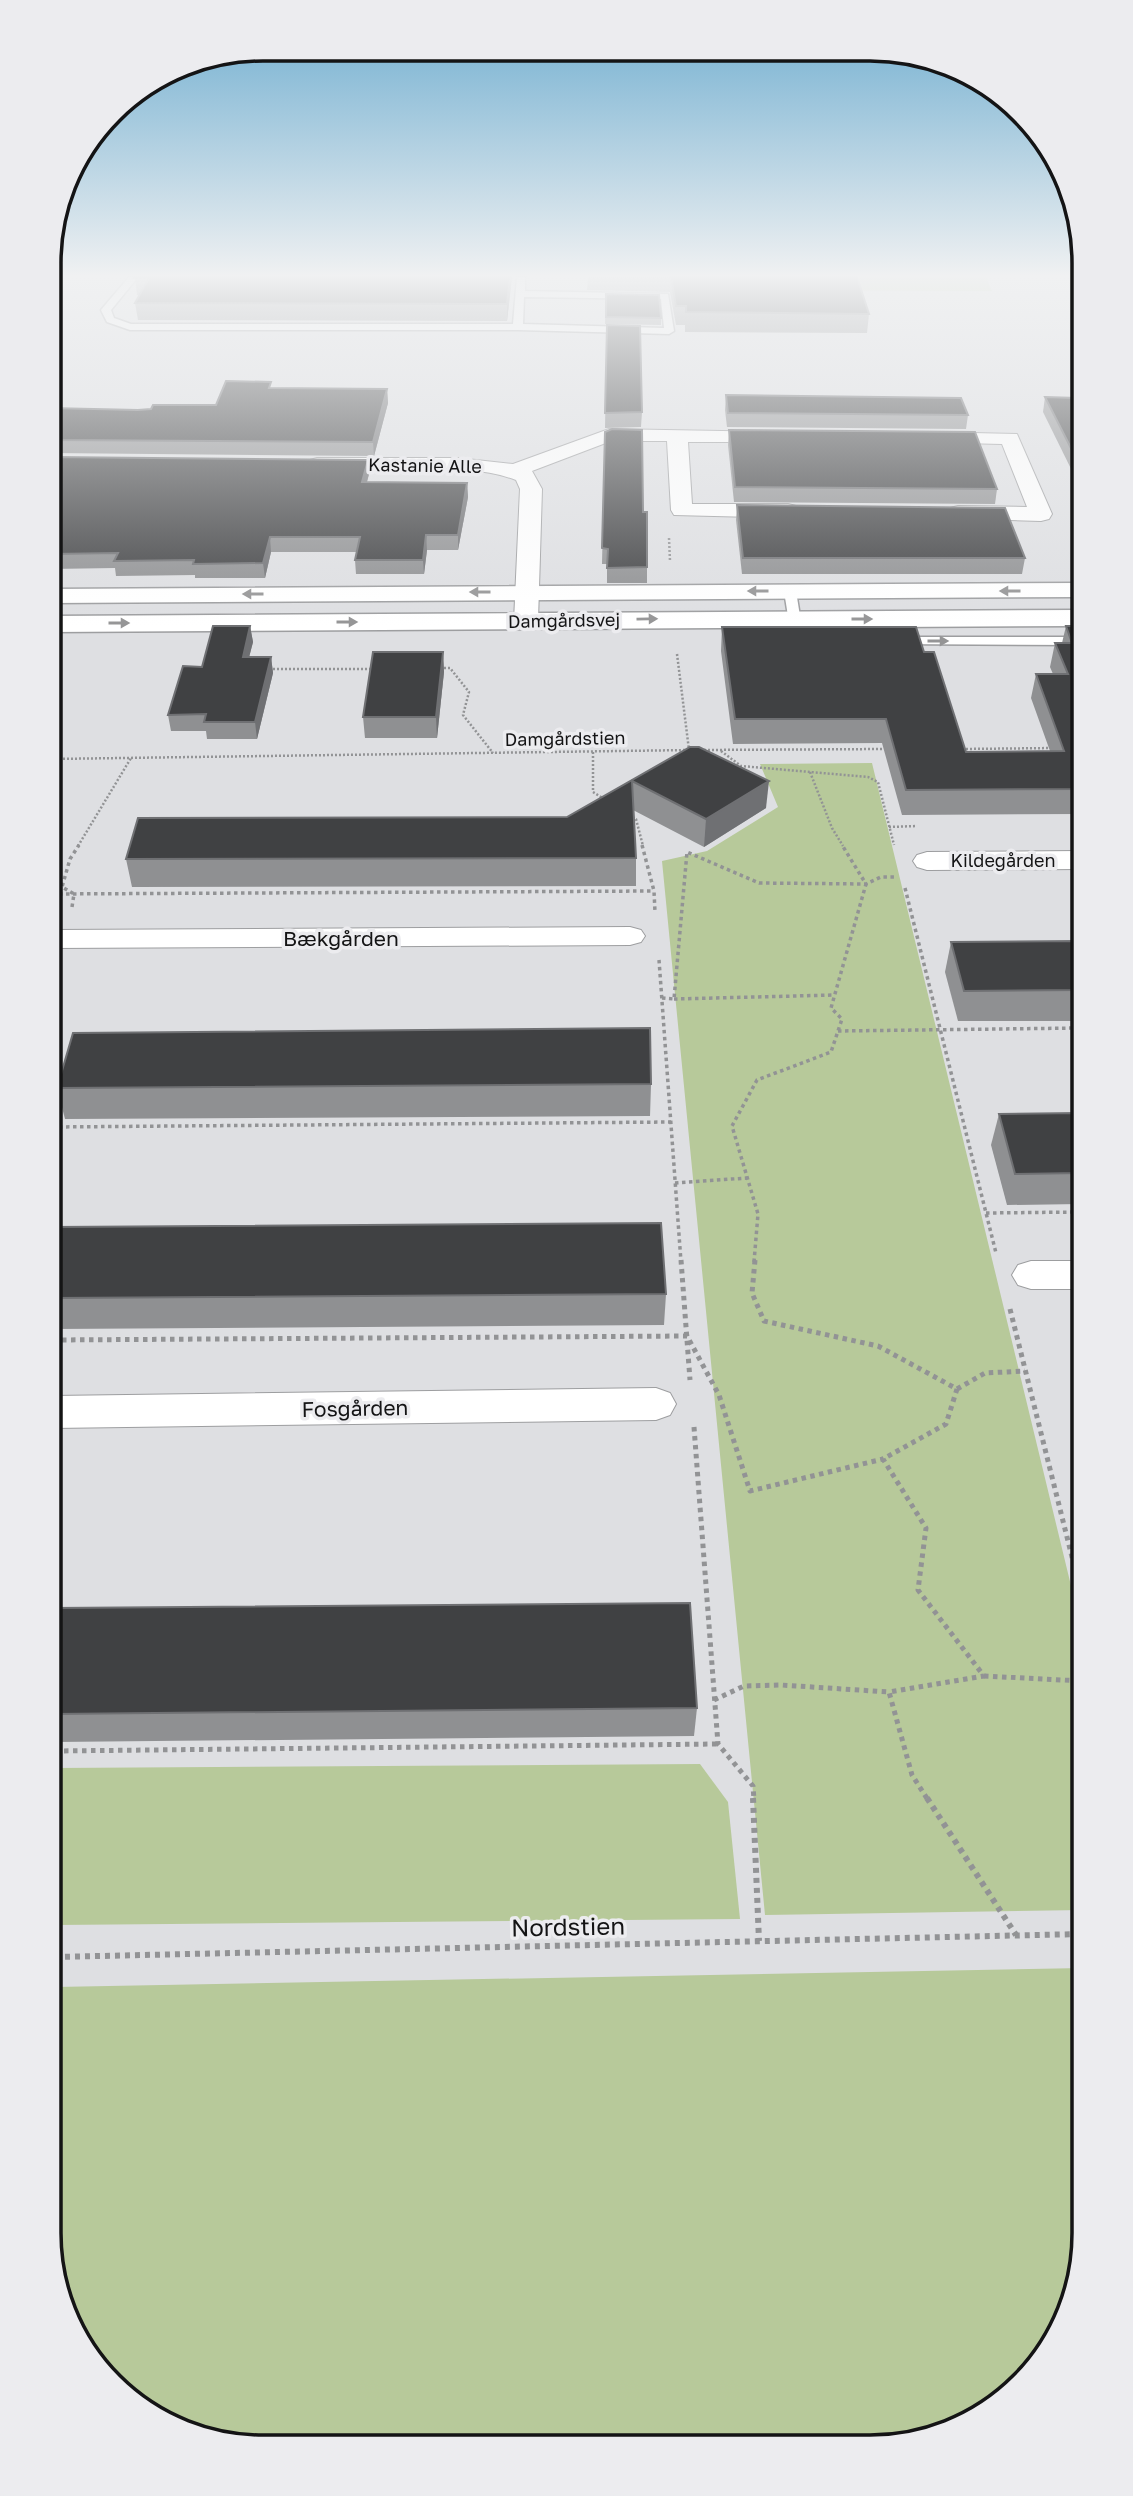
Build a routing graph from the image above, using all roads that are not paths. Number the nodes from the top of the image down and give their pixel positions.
1 (677, 435) junction
2 (802, 436) edge
3 (913, 438) edge
4 (296, 463) edge
5 (517, 470) junction
6 (806, 511) edge
7 (931, 513) edge
8 (1072, 590) edge
9 (790, 591) junction
10 (529, 592) junction
11 (62, 596) edge
12 (1072, 618) edge
13 (793, 620) junction
14 (526, 621) junction
15 (62, 624) edge
16 (812, 641) edge
17 (882, 641) edge
18 (1072, 641) edge
19 (1072, 860) edge
20 (928, 861) dead end
21 (630, 936) dead end
22 (62, 939) edge
23 (1031, 1275) dead end
24 (1071, 1275) edge
25 (656, 1404) dead end
26 (61, 1412) edge

1 - 2 street
1 - 5 street
1 - 6 street
3 - 7 street
4 - 5 street, Kastanie Alle
5 - 10 street
8 -> 9 street, Damgårdsvej
9 -> 10 street, Damgårdsvej
9 - 13 lane
10 -> 11 street, Damgårdsvej
10 - 14 street
13 -> 12 street, Damgårdsvej
14 -> 13 street, Damgårdsvej
13 - 16 lane
15 -> 14 street, Damgårdsvej
17 -> 18 lane
19 - 20 street, Kildegården
21 - 22 street, Bækgården
23 - 24 street
25 - 26 street, Fosgården

